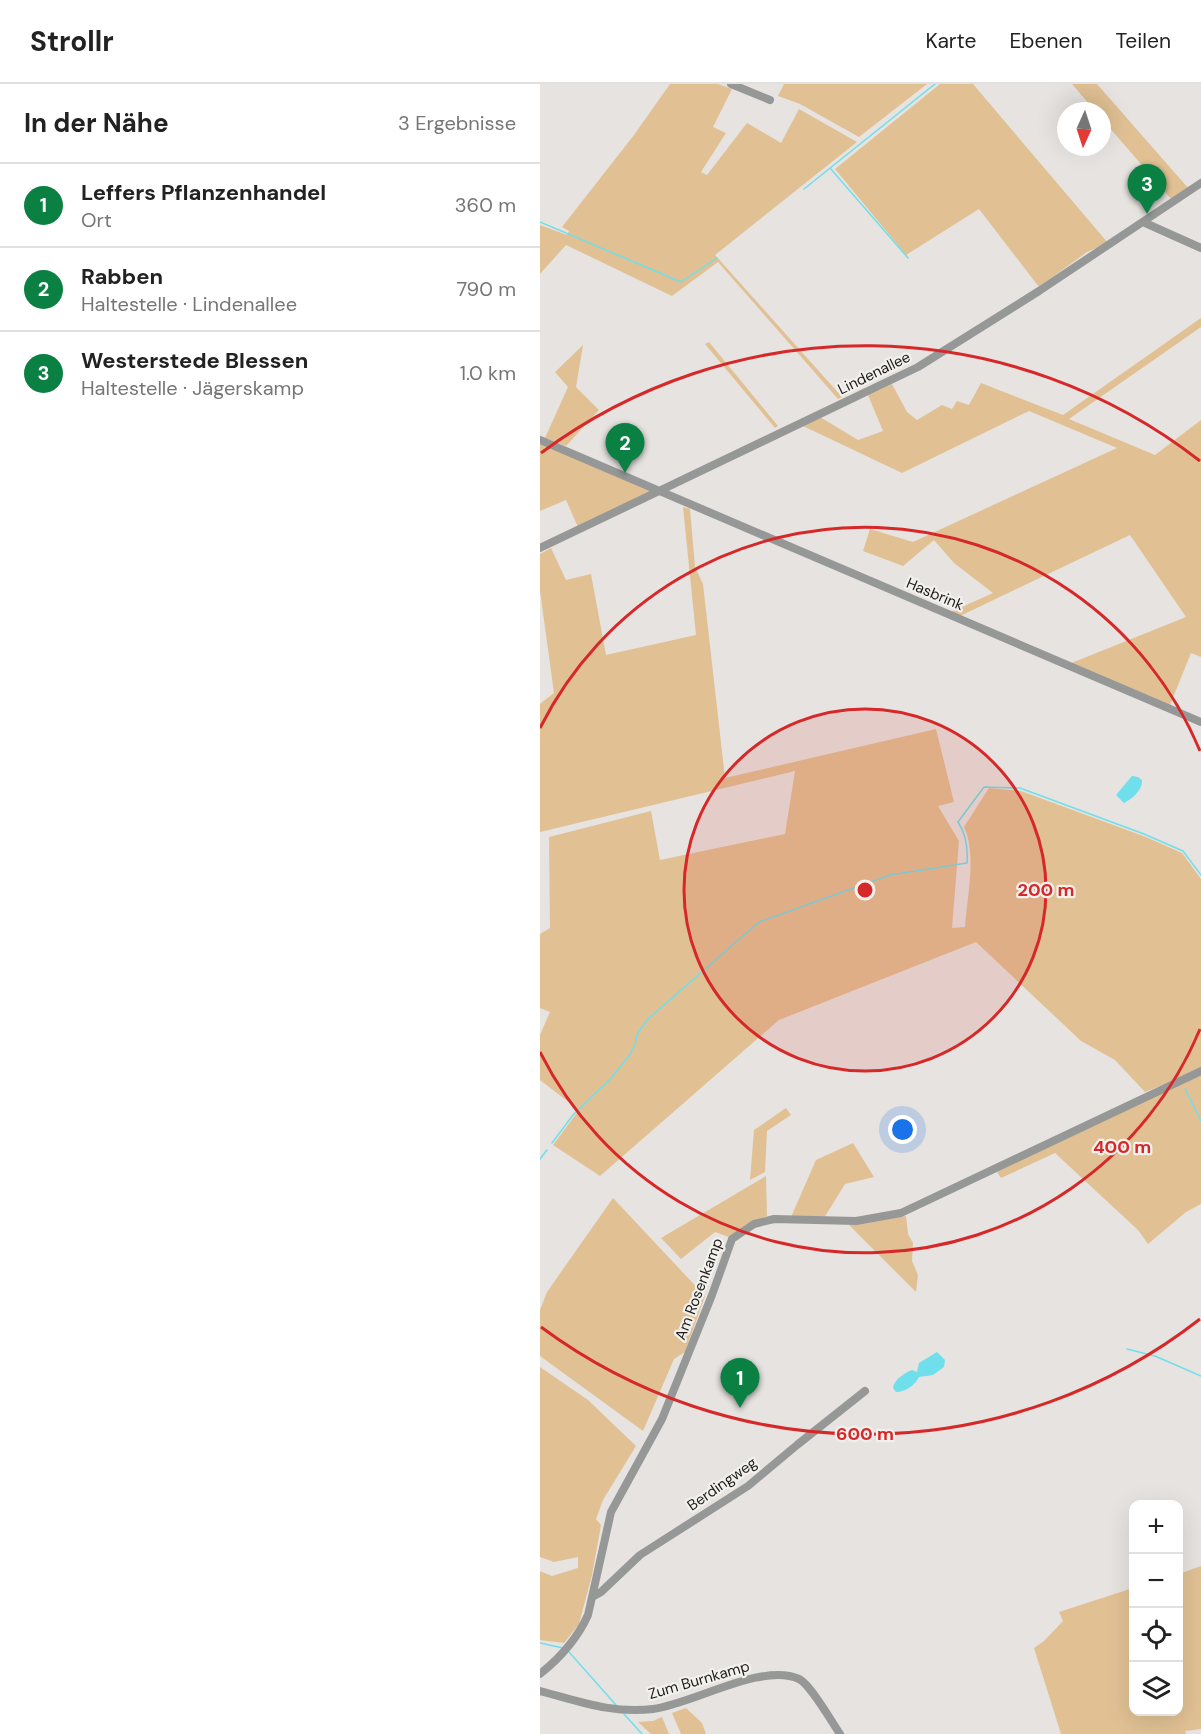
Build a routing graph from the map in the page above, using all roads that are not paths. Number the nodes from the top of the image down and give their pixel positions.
1 (731, 84) edge
2 (770, 100) dead end
3 (1201, 183) edge
4 (1143, 222) junction
5 (1201, 248) edge
6 (540, 440) edge
7 (659, 491) junction
8 (540, 548) edge
9 (1201, 722) edge
10 (1201, 1071) edge
11 (865, 1391) dead end
12 (594, 1596) junction
13 (540, 1674) edge
14 (541, 1690) edge
15 (840, 1734) edge

1 - 2 street
3 - 4 street, Lindenallee
4 - 5 street
4 - 7 street, Lindenallee
6 - 7 street
7 - 8 street, Lindenallee
7 - 9 street, Hasbrink
10 - 12 street, Am Rosenkamp
11 - 12 street, Berdingweg
12 - 13 street, Am Rosenkamp
14 - 15 street, Zum Burnkamp

